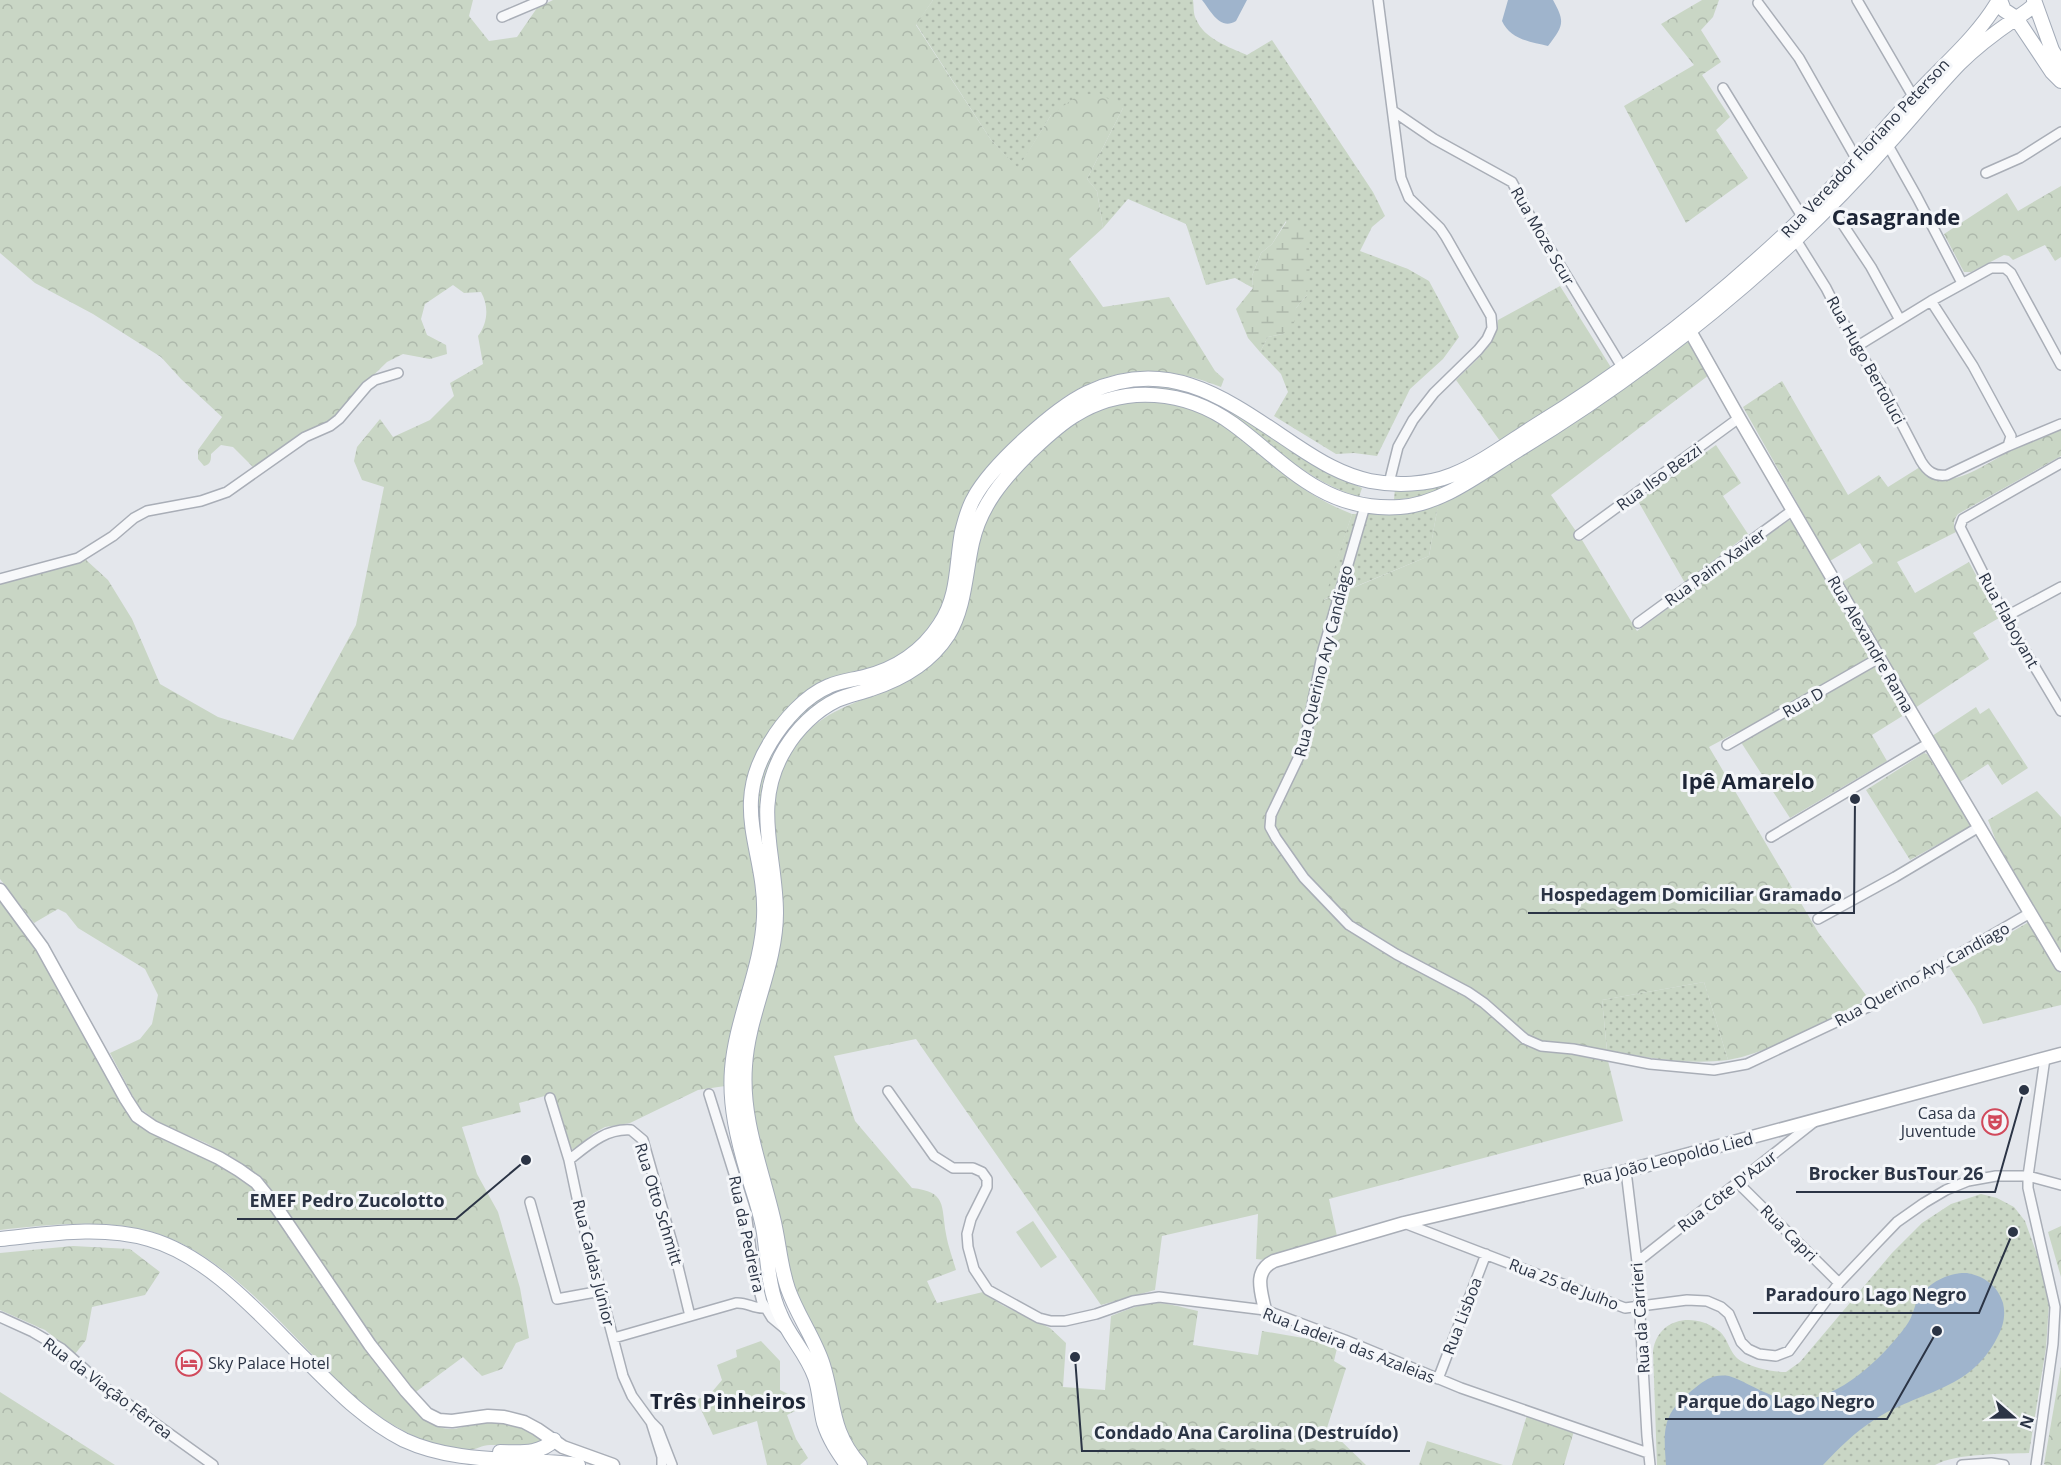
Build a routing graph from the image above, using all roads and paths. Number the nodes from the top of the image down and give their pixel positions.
1 (542, 0) edge
2 (1378, 0) edge
3 (1857, 0) edge
4 (2000, 0) edge
5 (1758, 3) dead end
6 (2034, 3) edge
7 (502, 17) dead end
8 (2016, 18) junction
9 (2061, 65) edge
10 (2061, 81) edge
11 (1723, 88) dead end
12 (1914, 98) junction
13 (1393, 111) junction
14 (2061, 132) edge
15 (1884, 139) junction
16 (1857, 160) junction
17 (1986, 173) dead end
18 (1830, 206) junction
19 (1803, 218) junction
20 (1796, 240) junction
21 (1962, 283) junction
22 (1931, 301) junction
23 (1900, 320) junction
24 (1688, 325) junction
25 (1856, 347) junction
26 (2061, 365) edge
27 (398, 373) dead end
28 (1626, 373) junction
29 (1739, 418) junction
30 (2061, 424) edge
31 (2010, 441) junction
32 (2061, 464) edge
33 (1371, 481) junction
34 (1389, 483) junction
35 (1365, 506) junction
36 (1386, 508) junction
37 (1792, 510) junction
38 (1579, 535) dead end
39 (0, 579) edge
40 (2061, 587) edge
41 (2005, 617) junction
42 (1638, 623) dead end
43 (1879, 658) junction
44 (2061, 711) edge
45 (1929, 743) junction
46 (1727, 746) dead end
47 (1979, 827) junction
48 (1771, 837) dead end
49 (0, 890) edge
50 (2030, 914) junction
51 (1818, 919) dead end
52 (2061, 965) edge
53 (2061, 1054) edge
54 (2044, 1058) junction
55 (888, 1090) dead end
56 (709, 1094) dead end
57 (550, 1098) dead end
58 (1816, 1120) junction
59 (569, 1160) junction
60 (1626, 1171) junction
61 (2028, 1176) junction
62 (1738, 1183) junction
63 (2061, 1185) edge
64 (530, 1202) dead end
65 (1404, 1223) junction
66 (0, 1239) edge
67 (1486, 1254) junction
68 (1637, 1262) junction
69 (760, 1268) junction
70 (1839, 1283) junction
71 (601, 1291) junction
72 (1639, 1307) junction
73 (764, 1308) junction
74 (1264, 1310) junction
75 (690, 1316) junction
76 (0, 1317) edge
77 (789, 1331) junction
78 (614, 1338) junction
79 (812, 1341) junction
80 (1438, 1379) junction
81 (554, 1440) junction
82 (1648, 1454) junction
83 (472, 1459) junction
84 (509, 1461) junction
85 (667, 1461) edge
86 (213, 1465) edge
87 (530, 1465) edge
88 (578, 1465) edge
89 (613, 1465) edge
90 (847, 1465) edge
91 (860, 1465) edge
92 (1650, 1465) edge
93 (1962, 1465) edge
94 (2004, 1465) edge
95 (2036, 1465) edge

1 - 7 street
2 - 13 street
3 - 12 street
4 - 8 main road
4 - 12 main road, Rua Vereador Floriano Peterson
5 - 16 street
6 - 8 main road, Rua Vereador Floriano Peterson
6 - 9 main road
8 - 10 main road
8 - 15 main road, Rua Vereador Floriano Peterson
11 - 19 street
12 - 15 main road, Rua Vereador Floriano Peterson
13 - 28 street, Rua Moze Scur
13 - 34 street
14 - 17 street
15 - 16 main road, Rua Vereador Floriano Peterson
15 - 18 main road, Rua Vereador Floriano Peterson
15 - 21 street
16 - 19 main road, Rua Vereador Floriano Peterson
18 - 20 main road, Rua Vereador Floriano Peterson
18 - 23 street
19 - 24 main road, Rua Vereador Floriano Peterson
20 - 24 main road, Rua Vereador Floriano Peterson
20 - 25 street, Rua Hugo Bertoluci
21 - 22 street
21 - 26 street
22 - 23 street
22 - 31 street
23 - 25 street
24 - 28 main road, Rua Vereador Floriano Peterson
24 - 29 street, Rua Alexandre Rama
25 - 31 street, Rua Hugo Bertoluci
27 - 39 street
28 - 34 main road, Rua Vereador Floriano Peterson
28 - 36 main road, Rua Vereador Floriano Peterson
29 - 37 street, Rua Alexandre Rama
29 - 38 street, Rua Ilso Bezzi
30 - 31 street
32 - 41 street, Rua Flaboyant
33 - 34 main road, Rua Vereador Floriano Peterson
33 - 35 main road
33 - 69 main road, Rua Vereador Floriano Peterson
34 - 36 main road
35 - 36 main road, Rua Vereador Floriano Peterson
35 - 50 street, Rua Querino Ary Candiago
35 - 79 main road, Rua Vereador Floriano Peterson
37 - 42 street, Rua Paim Xavier
37 - 43 street, Rua Alexandre Rama
40 - 41 street
41 - 44 street, Rua Flaboyant
43 - 45 street, Rua Alexandre Rama
43 - 46 street, Rua D
45 - 47 street, Rua Alexandre Rama
45 - 48 street
47 - 50 street, Rua Alexandre Rama
47 - 51 street
49 - 81 street
50 - 52 street, Rua Alexandre Rama
53 - 54 street, Rua João Leopoldo Lied
54 - 58 street, Rua João Leopoldo Lied
54 - 61 street
55 - 74 street, Rua Ladeira das Azaleias
56 - 69 street, Rua da Pedreira
57 - 59 street, Rua Caldas Júnior
58 - 60 street, Rua João Leopoldo Lied
58 - 62 street, Rua Côte D'Azur
59 - 71 street, Rua Caldas Júnior
59 - 75 street, Rua Otto Schmitt
60 - 65 street, Rua João Leopoldo Lied
60 - 68 street, Rua da Carrieri
61 - 63 street, Rua 25 de Julho
61 - 70 street, Rua 25 de Julho
61 - 95 street
62 - 68 street, Rua Côte D'Azur
62 - 70 street, Rua Capri
64 - 71 street
65 - 67 street, Rua 25 de Julho
65 - 74 street, Rua João Leopoldo Lied
66 - 83 main road
67 - 72 street, Rua 25 de Julho
67 - 80 street, Rua Lisboa
68 - 72 street, Rua da Carrieri
69 - 73 street, Rua da Pedreira
69 - 77 main road, Rua Vereador Floriano Peterson
69 - 79 main road
70 - 72 street, Rua 25 de Julho
71 - 78 street, Rua Caldas Júnior
72 - 82 street, Rua da Carrieri
73 - 75 street
73 - 77 street, Rua da Pedreira
74 - 80 street, Rua Ladeira das Azaleias
75 - 78 street
76 - 86 street, Rua da Viação Fêrrea
77 - 90 main road, Rua Vereador Floriano Peterson
78 - 85 street, Rua Caldas Júnior
79 - 91 main road, Rua Vereador Floriano Peterson
80 - 82 street, Rua Ladeira das Azaleias
81 - 83 main road
81 - 89 street
82 - 92 street, Rua da Carrieri
83 - 84 main road
84 - 87 main road
84 - 88 main road
93 - 94 street

